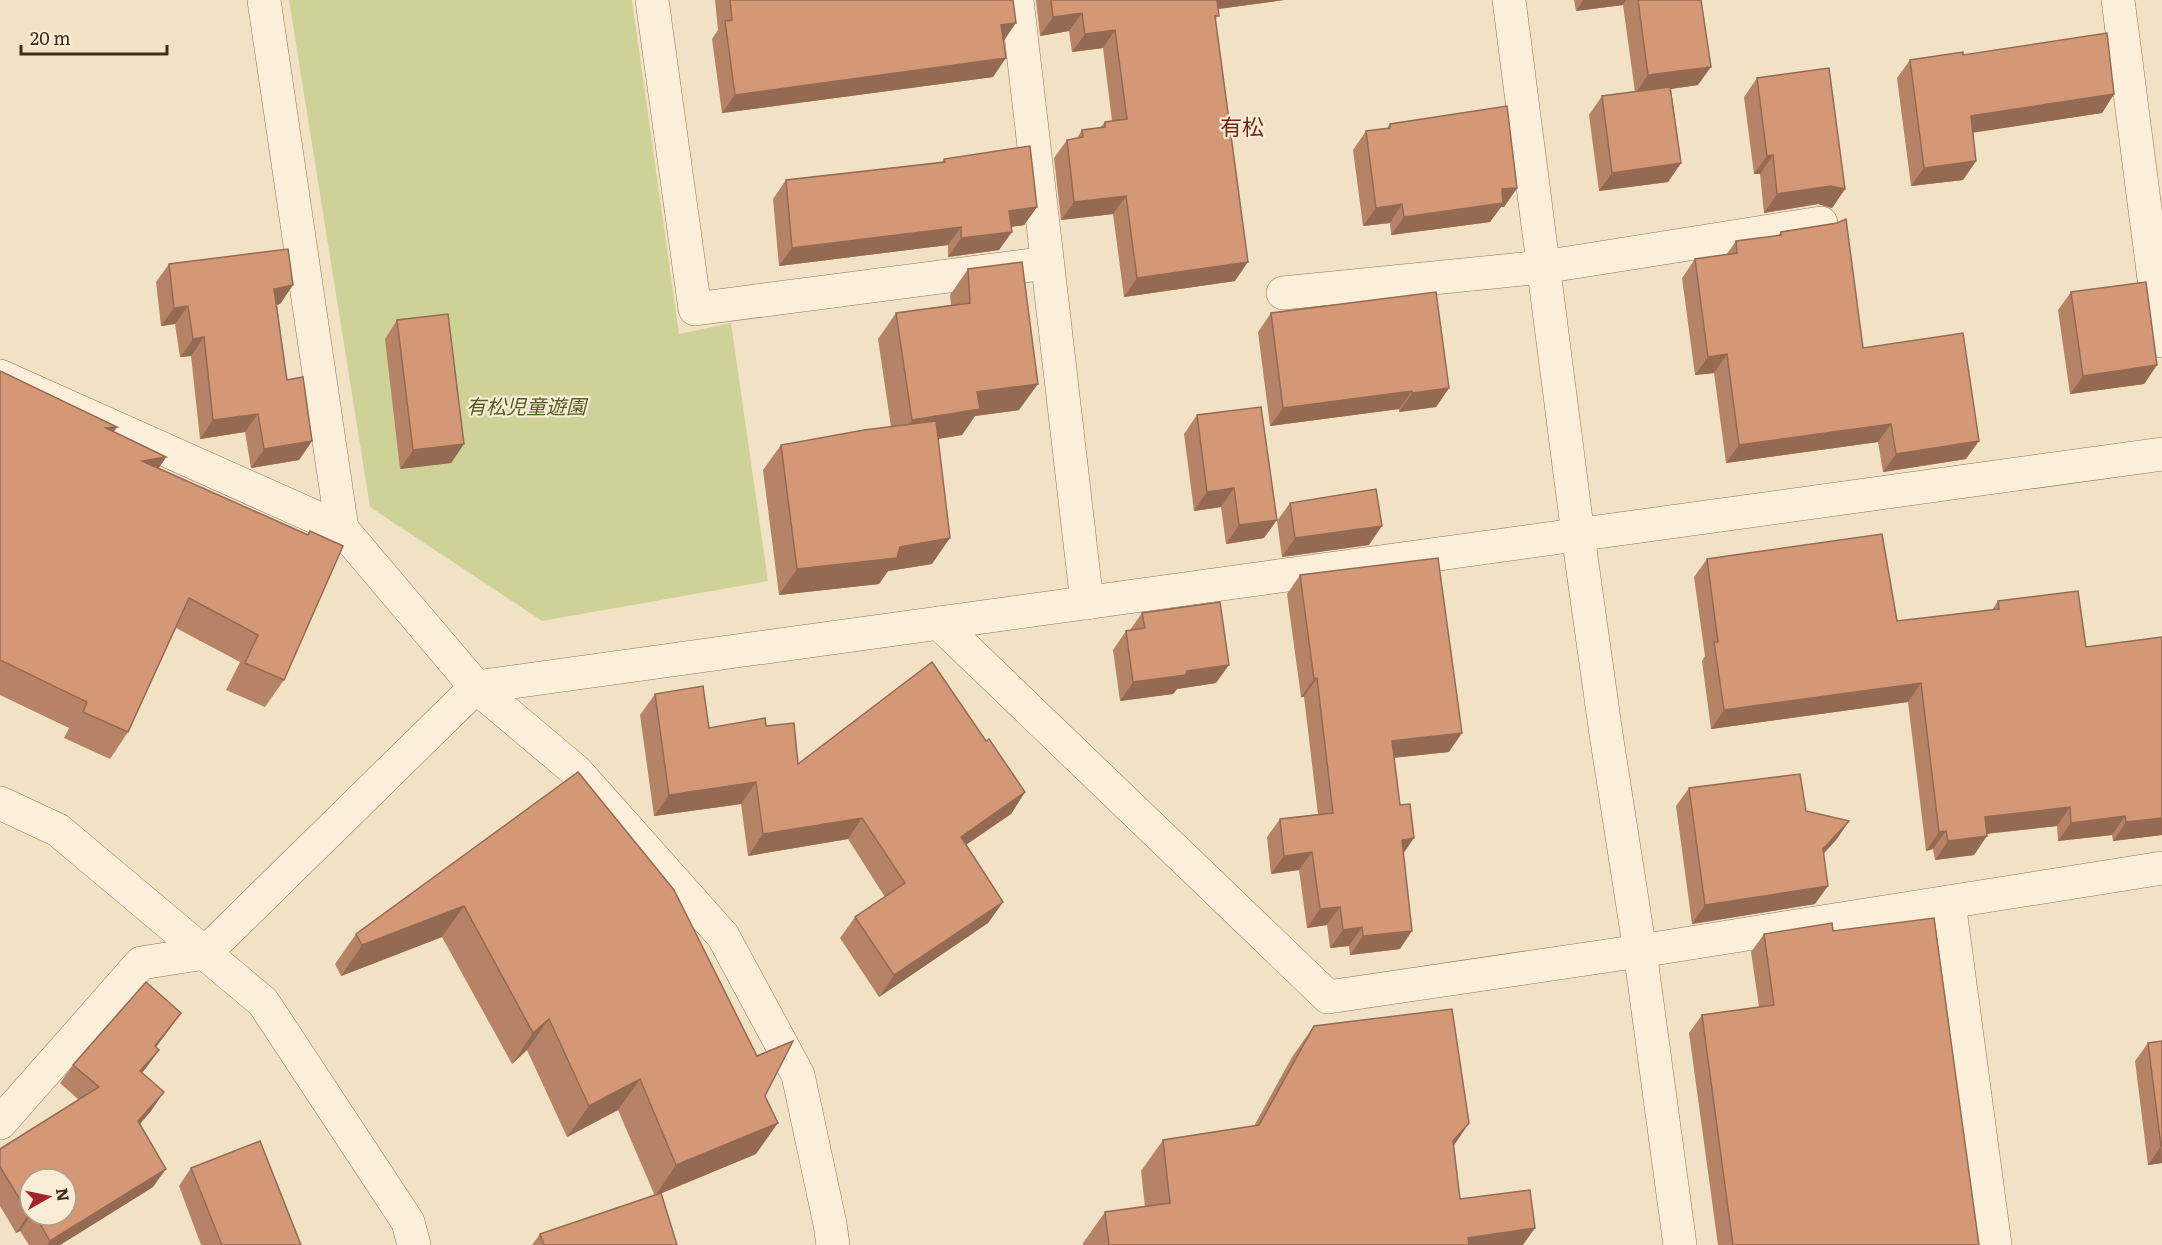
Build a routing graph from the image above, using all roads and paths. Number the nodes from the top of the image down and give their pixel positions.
1 (264, 0) edge
2 (652, 0) edge
3 (1017, 0) edge
4 (1509, 0) edge
5 (2118, 0) edge
6 (1821, 223) edge
7 (1047, 263) junction
8 (1543, 267) junction
9 (1283, 293) dead end
10 (2162, 341) edge
11 (0, 376) edge
12 (2162, 454) edge
13 (342, 529) junction
14 (1578, 534) junction
15 (1087, 603) junction
16 (939, 623) junction
17 (476, 687) junction
18 (0, 802) edge
19 (2162, 868) edge
20 (1949, 902) junction
21 (1640, 951) junction
22 (205, 953) junction
23 (0, 1123) edge
24 (414, 1245) edge
25 (833, 1245) edge
26 (1680, 1245) edge
27 (1995, 1245) edge

1 - 13 street
2 - 7 street
3 - 7 street
4 - 8 street
5 - 10 street
6 - 8 street
7 - 15 street
8 - 9 street
8 - 14 street
11 - 13 street
12 - 14 street
13 - 17 street
14 - 15 street
14 - 21 street
15 - 16 street
16 - 17 street
16 - 21 street
17 - 22 street
17 - 25 street
18 - 22 street
19 - 20 street
20 - 21 street
20 - 27 street
21 - 26 street
22 - 23 street
22 - 24 street

